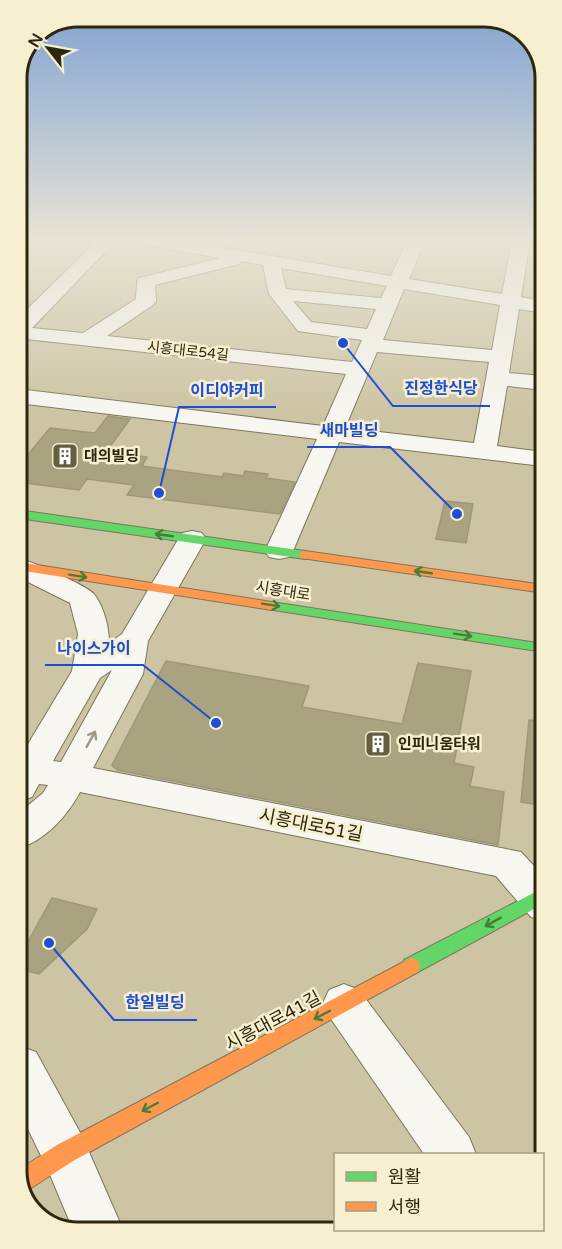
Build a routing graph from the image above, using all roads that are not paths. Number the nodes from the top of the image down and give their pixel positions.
1 (49, 299) edge
2 (146, 299) edge
3 (283, 299) edge
4 (390, 299) edge
5 (461, 299) edge
6 (511, 299) edge
7 (510, 303) junction
8 (535, 306) edge
9 (27, 322) edge
10 (27, 333) edge
11 (86, 340) junction
12 (372, 340) junction
13 (499, 368) junction
14 (359, 369) junction
15 (535, 380) edge
16 (27, 397) edge
17 (331, 433) junction
18 (484, 452) junction
19 (535, 458) edge
20 (27, 515) edge
21 (192, 539) junction
22 (279, 551) junction
23 (27, 567) edge
24 (27, 570) edge
25 (535, 588) edge
26 (163, 589) junction
27 (133, 642) junction
28 (535, 647) edge
29 (88, 671) junction
30 (27, 774) edge
31 (70, 777) junction
32 (27, 779) edge
33 (27, 827) edge
34 (535, 891) edge
35 (535, 903) edge
36 (344, 1003) junction
37 (27, 1081) edge
38 (65, 1153) junction
39 (451, 1153) edge
40 (28, 1177) edge
41 (95, 1222) edge

1 - 9 street
2 - 11 street
3 - 12 street
4 - 12 street
5 - 7 street
6 - 7 street
7 - 8 street
7 - 13 street
10 - 11 street, 시흥대로54길
11 - 14 street, 시흥대로54길
12 - 13 street
12 - 14 street
13 - 15 street
13 - 18 street
14 - 17 street
16 - 17 street
17 - 18 street
17 - 22 street
18 - 19 street
21 -> 20 main road
21 - 22 main road
21 - 26 street, 시흥대로51길
25 -> 22 main road
23 -> 26 main road, 시흥대로
24 - 29 street
26 - 27 street, 시흥대로51길
26 -> 28 main road, 시흥대로
27 - 29 street, 시흥대로51길
31 -> 27 street, 시흥대로51길
29 - 30 street, 시흥대로51길
31 - 32 street, 시흥대로51길
31 - 33 street, 시흥대로51길
31 - 34 street, 시흥대로51길
35 -> 36 main road, 시흥대로41길
36 -> 38 main road, 시흥대로41길
36 - 39 street
37 - 38 street
38 - 40 main road, 시흥대로41길
38 - 41 street

